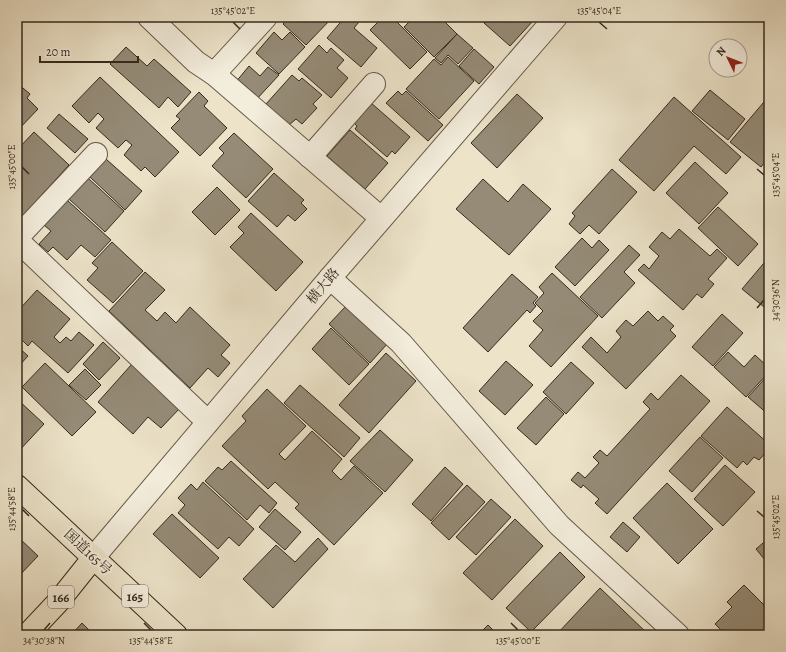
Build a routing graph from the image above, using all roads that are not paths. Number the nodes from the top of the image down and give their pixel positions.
1 (149, 17) edge
2 (266, 17) edge
3 (556, 17) edge
4 (214, 74) junction
5 (374, 84) dead end
6 (96, 154) dead end
7 (310, 157) junction
8 (381, 218) junction
9 (17, 239) edge
10 (330, 278) junction
11 (208, 422) junction
12 (17, 486) edge
13 (94, 558) junction
14 (27, 635) edge
15 (176, 635) edge
16 (678, 635) edge

1 - 4 street
2 - 4 street
3 - 8 street, 横大路
4 - 7 street
5 - 7 street
6 - 9 street
7 - 8 street
8 - 10 street, 横大路
9 - 11 street
10 - 11 street, 横大路
10 - 16 street
11 - 13 street, 横大路
12 - 13 highway, 国道165号 / 165
13 - 14 highway, 166
13 - 15 highway, 国道165号 / 165

